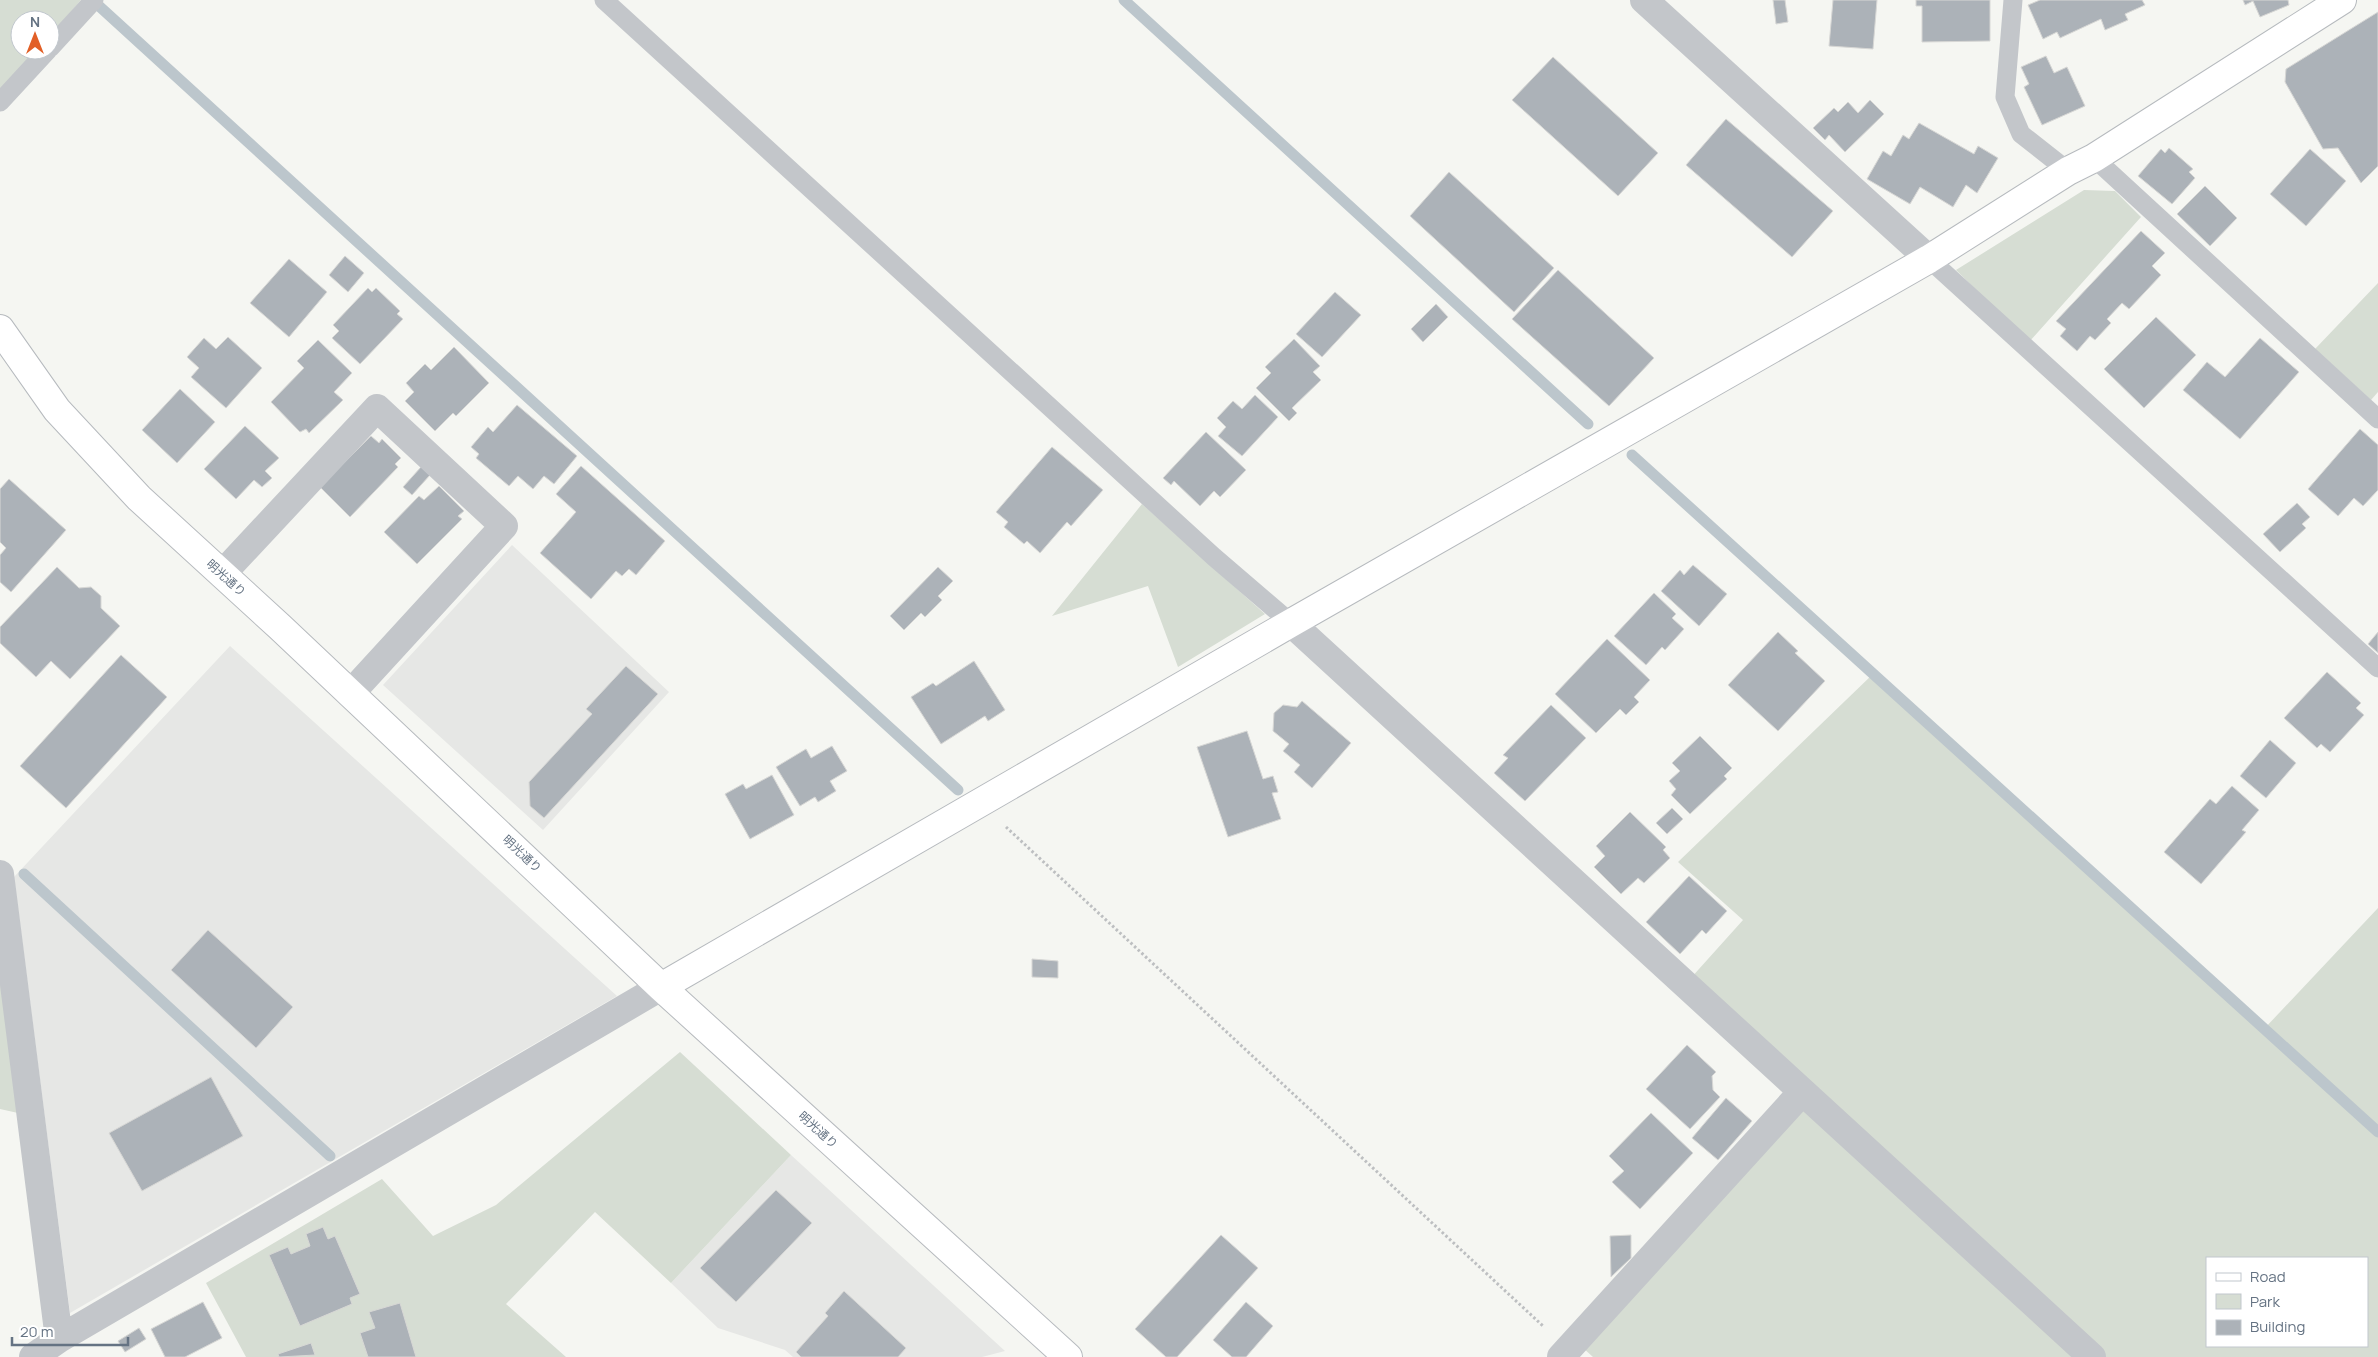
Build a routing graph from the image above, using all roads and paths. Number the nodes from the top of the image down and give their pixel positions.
1 (94, 0) edge
2 (604, 0) edge
3 (1644, 0) edge
4 (2013, 0) edge
5 (2342, 0) edge
6 (60, 37) edge
7 (39, 60) edge
8 (0, 102) edge
9 (2094, 158) junction
10 (2068, 171) junction
11 (1929, 259) junction
12 (0, 329) edge
13 (2378, 419) edge
14 (222, 574) junction
15 (1291, 623) junction
16 (2378, 668) edge
17 (350, 694) junction
18 (980, 802) junction
19 (0, 874) edge
20 (661, 987) junction
21 (1802, 1092) junction
22 (59, 1339) junction
23 (1568, 1354) edge
24 (33, 1357) edge
25 (1068, 1357) edge
26 (2092, 1357) edge

1 - 6 lane
2 - 15 lane
3 - 11 street
4 - 10 lane
5 - 9 street
7 - 8 lane
9 - 10 street
9 - 13 lane
10 - 11 street
11 - 15 street
11 - 16 lane
12 - 14 street, 明光通り
14 - 17 street, 明光通り
14 - 17 street
15 - 18 street
15 - 21 street
17 - 20 street, 明光通り
18 - 20 street
18 - 23 path
19 - 22 street
20 - 22 street
20 - 25 street, 明光通り
21 - 23 street
21 - 26 street
22 - 24 street

